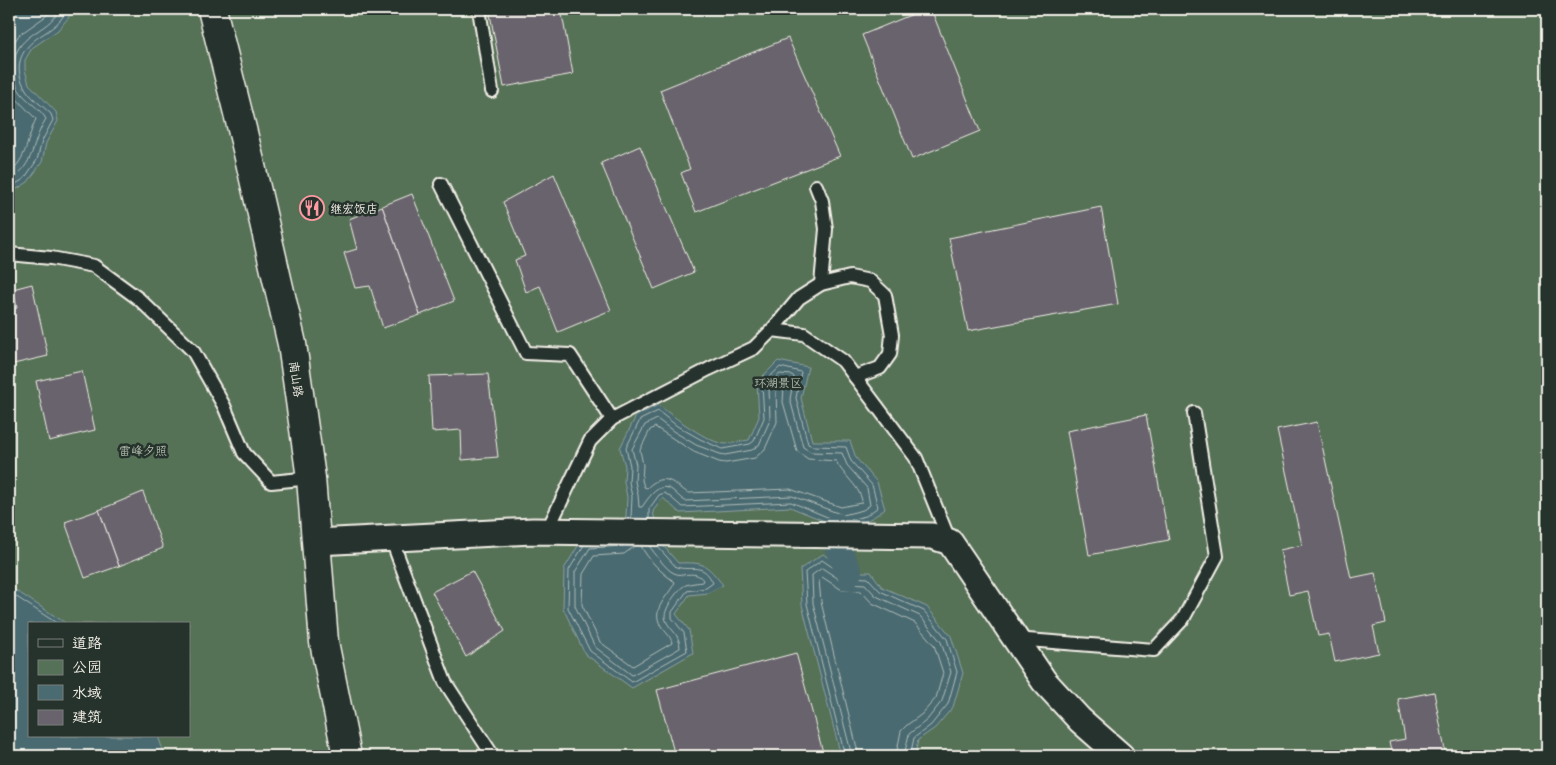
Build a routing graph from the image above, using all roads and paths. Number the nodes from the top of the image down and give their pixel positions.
1 (212, 9) edge
2 (479, 9) edge
3 (492, 91) dead end
4 (441, 184) dead end
5 (816, 186) dead end
6 (9, 254) edge
7 (821, 284) junction
8 (772, 330) junction
9 (855, 377) junction
10 (1194, 413) dead end
11 (612, 419) junction
12 (311, 478) junction
13 (547, 531) junction
14 (391, 538) junction
15 (316, 542) junction
16 (950, 542) junction
17 (1015, 639) junction
18 (347, 756) edge
19 (493, 756) edge
20 (1120, 756) edge

1 - 12 main road, 南山路
2 - 3 lane
4 - 11 lane
5 - 7 lane
6 - 12 lane
7 - 8 lane
7 - 9 lane
8 - 9 lane
8 - 11 lane
9 - 16 lane
10 - 17 lane
11 - 13 lane
12 - 15 main road, 南山路
13 - 14 street
13 - 16 street
14 - 15 street
14 - 19 lane
15 - 18 main road, 南山路
16 - 17 street
17 - 20 street

